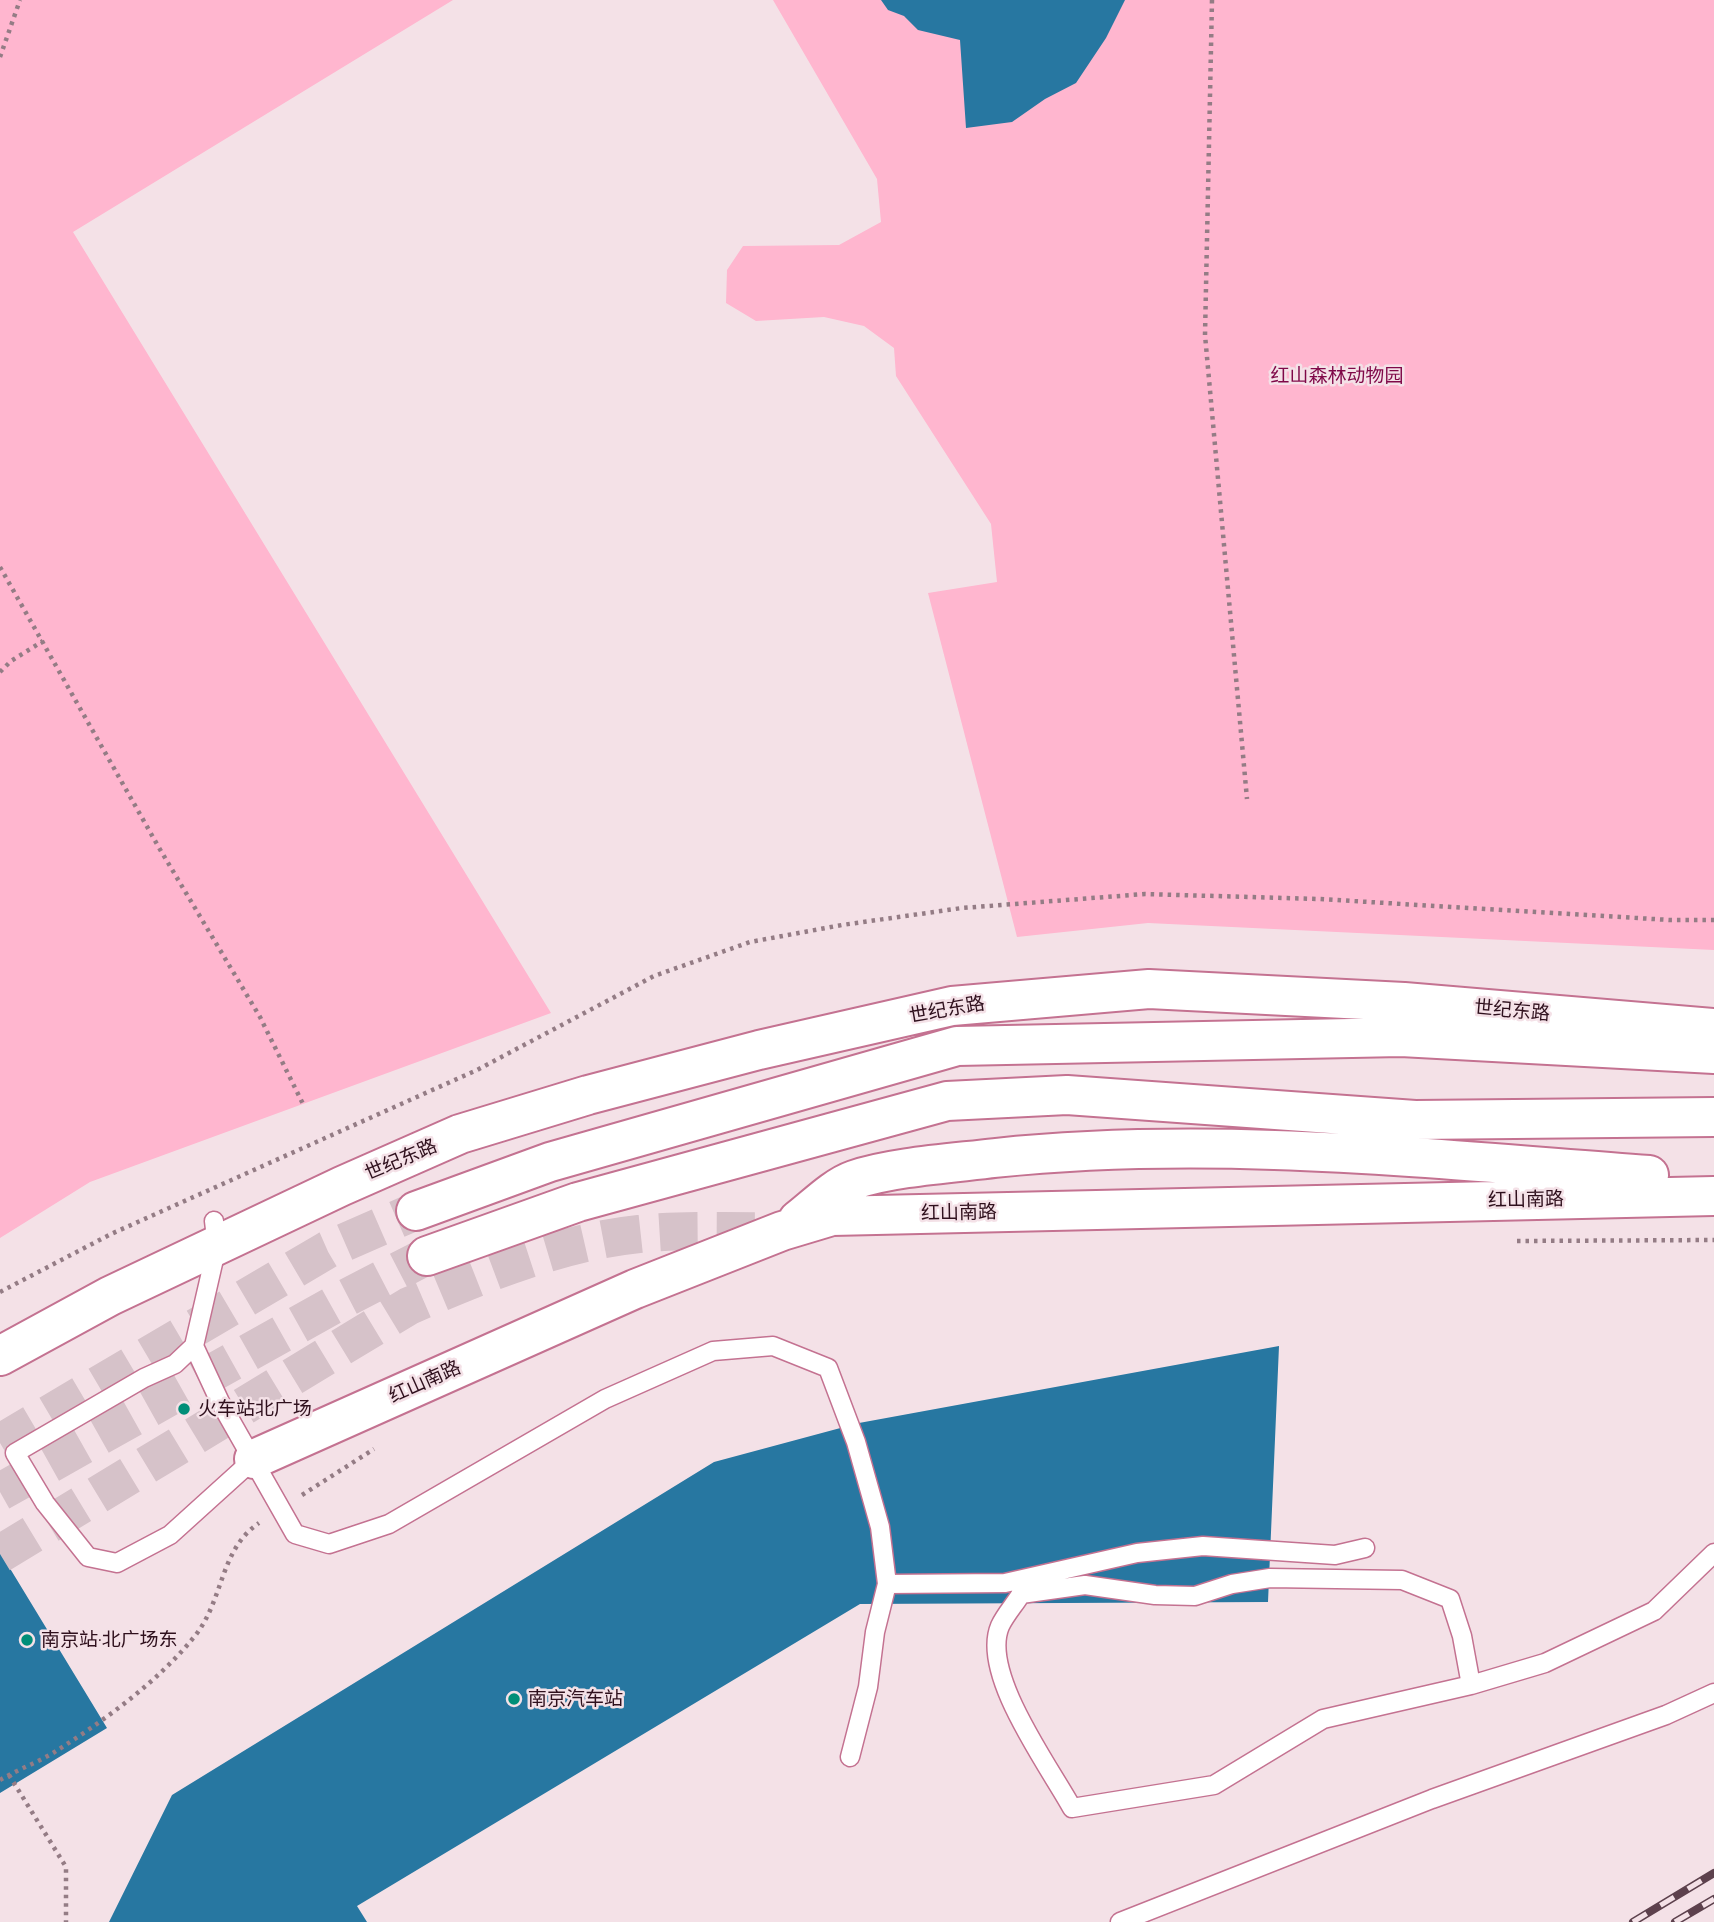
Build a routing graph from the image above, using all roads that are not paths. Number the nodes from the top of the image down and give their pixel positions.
1 (1714, 1028) edge
2 (1714, 1054) edge
3 (1714, 1117) edge
4 (1714, 1180) edge
5 (1714, 1196) edge
6 (416, 1211) tunnel mouth
7 (782, 1231) junction
8 (216, 1234) junction
9 (427, 1256) tunnel mouth
10 (194, 1346) junction
11 (0, 1356) edge
12 (254, 1460) junction
13 (1365, 1548) dead end
14 (1714, 1553) edge
15 (1705, 1571) edge
16 (887, 1584) junction
17 (1471, 1685) junction
18 (1714, 1693) edge
19 (850, 1757) dead end
20 (1120, 1922) edge

1 - 8 main road, 世纪东路
2 - 6 main road
3 - 9 main road
4 - 7 main road
5 - 7 main road, 红山南路
7 - 12 main road, 红山南路
8 - 10 lane
8 - 11 main road, 世纪东路
10 - 12 lane
10 - 12 lane
12 - 16 lane
13 - 16 lane
14 - 15 lane
15 - 17 lane
16 - 19 lane
17 - 17 lane
18 - 20 lane

